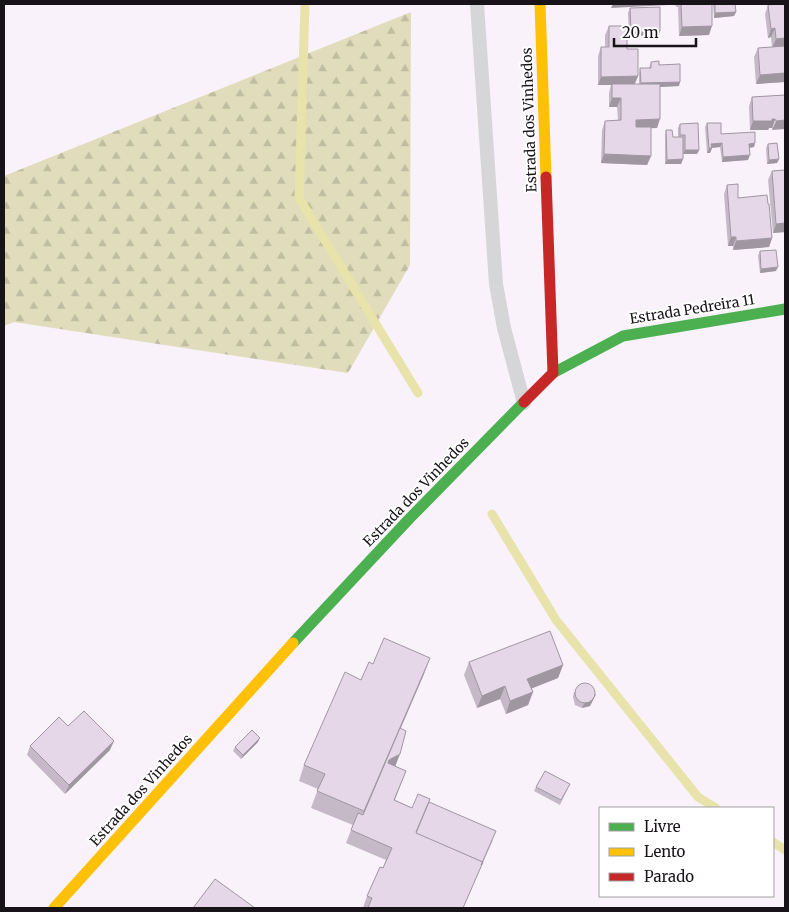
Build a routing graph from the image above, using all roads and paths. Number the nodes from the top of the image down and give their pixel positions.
1 (477, 4) edge
2 (540, 4) edge
3 (785, 309) edge
4 (553, 373) junction
5 (524, 403) junction
6 (54, 908) edge

1 - 5 lane
2 - 4 street, Estrada dos Vinhedos
3 - 4 street, Estrada Pedreira 11
4 - 5 street, Estrada dos Vinhedos
5 - 6 street, Estrada dos Vinhedos

